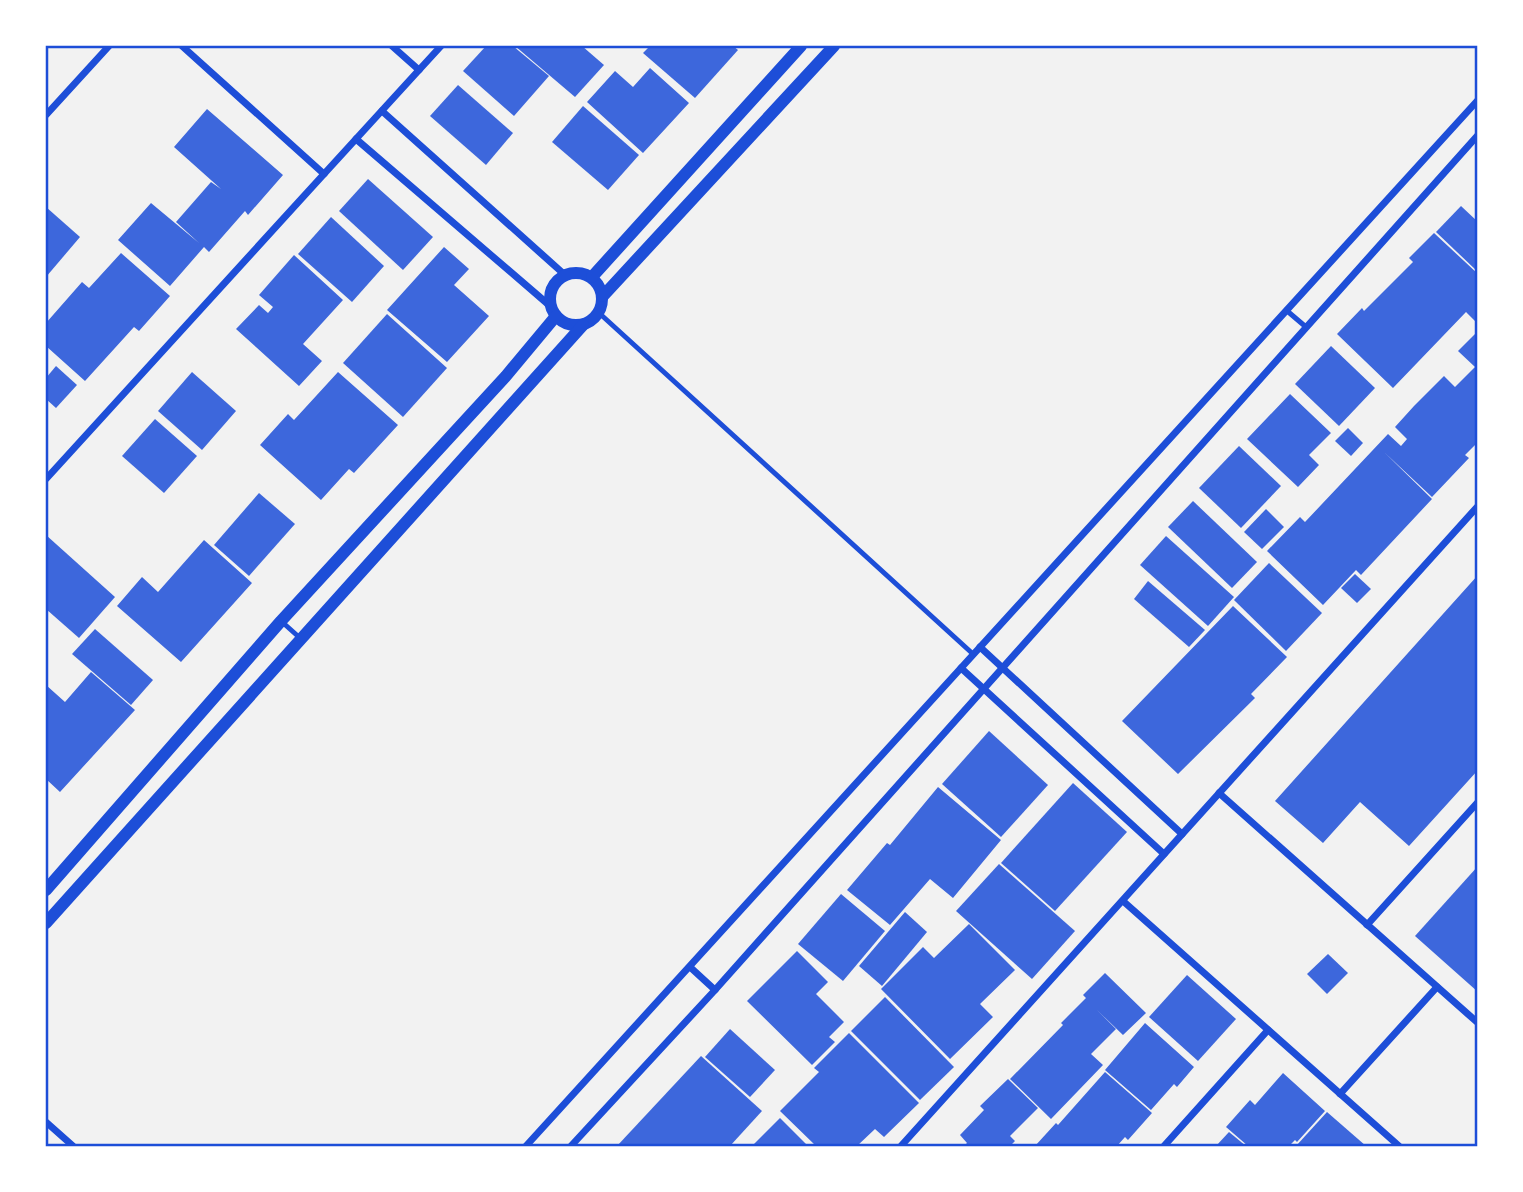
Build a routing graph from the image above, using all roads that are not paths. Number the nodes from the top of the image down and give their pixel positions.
1 (109, 46) edge
2 (182, 46) edge
3 (392, 46) edge
4 (441, 46) edge
5 (801, 46) edge
6 (834, 46) edge
7 (419, 70) junction
8 (1478, 100) edge
9 (382, 111) junction
10 (46, 115) edge
11 (1478, 135) edge
12 (356, 139) junction
13 (324, 174) junction
14 (565, 275) junction
15 (592, 277) junction
16 (603, 296) junction
17 (1286, 310) junction
18 (552, 311) junction
19 (598, 312) junction
20 (583, 325) junction
21 (1306, 327) junction
22 (46, 479) edge
23 (1478, 506) edge
24 (281, 621) junction
25 (301, 639) junction
26 (980, 647) junction
27 (973, 654) junction
28 (1002, 667) junction
29 (961, 668) junction
30 (983, 688) junction
31 (1219, 793) junction
32 (1478, 802) edge
33 (1182, 834) junction
34 (1164, 854) junction
35 (46, 890) edge
36 (1123, 901) junction
37 (46, 923) edge
38 (1367, 925) junction
39 (690, 967) junction
40 (1437, 987) junction
41 (715, 990) junction
42 (1478, 1023) edge
43 (1268, 1030) junction
44 (1340, 1094) junction
45 (46, 1122) edge
46 (73, 1146) edge
47 (526, 1146) edge
48 (571, 1146) edge
49 (901, 1146) edge
50 (1164, 1146) edge
51 (1399, 1146) edge

1 - 10 street
2 - 13 street
3 - 7 street
4 - 7 street
5 - 15 street
6 - 16 street
7 - 9 street
8 - 17 street
9 - 12 street
9 - 14 street
11 - 21 street
12 - 13 street
12 - 18 street
13 - 22 street
14 - 15 street
14 - 18 street
15 - 16 street
16 - 19 street
17 - 21 lane
17 - 26 street
18 - 20 street
18 - 24 street
19 - 20 street
19 - 27 lane
20 - 25 street
21 - 28 street
23 - 31 street
24 - 25 lane
24 - 35 street
25 - 37 street
26 - 27 street
26 - 28 street
27 - 29 street
28 - 30 street
28 - 33 street
29 - 30 street
29 - 39 street
30 - 34 street
30 - 41 street
31 - 33 street
31 - 38 street
32 - 38 street
33 - 34 street
34 - 36 street
36 - 43 street
36 - 49 street
38 - 40 street
39 - 41 street
39 - 47 street
40 - 42 street
40 - 44 street
41 - 48 street
43 - 44 street
43 - 50 street
44 - 51 street
45 - 46 street

